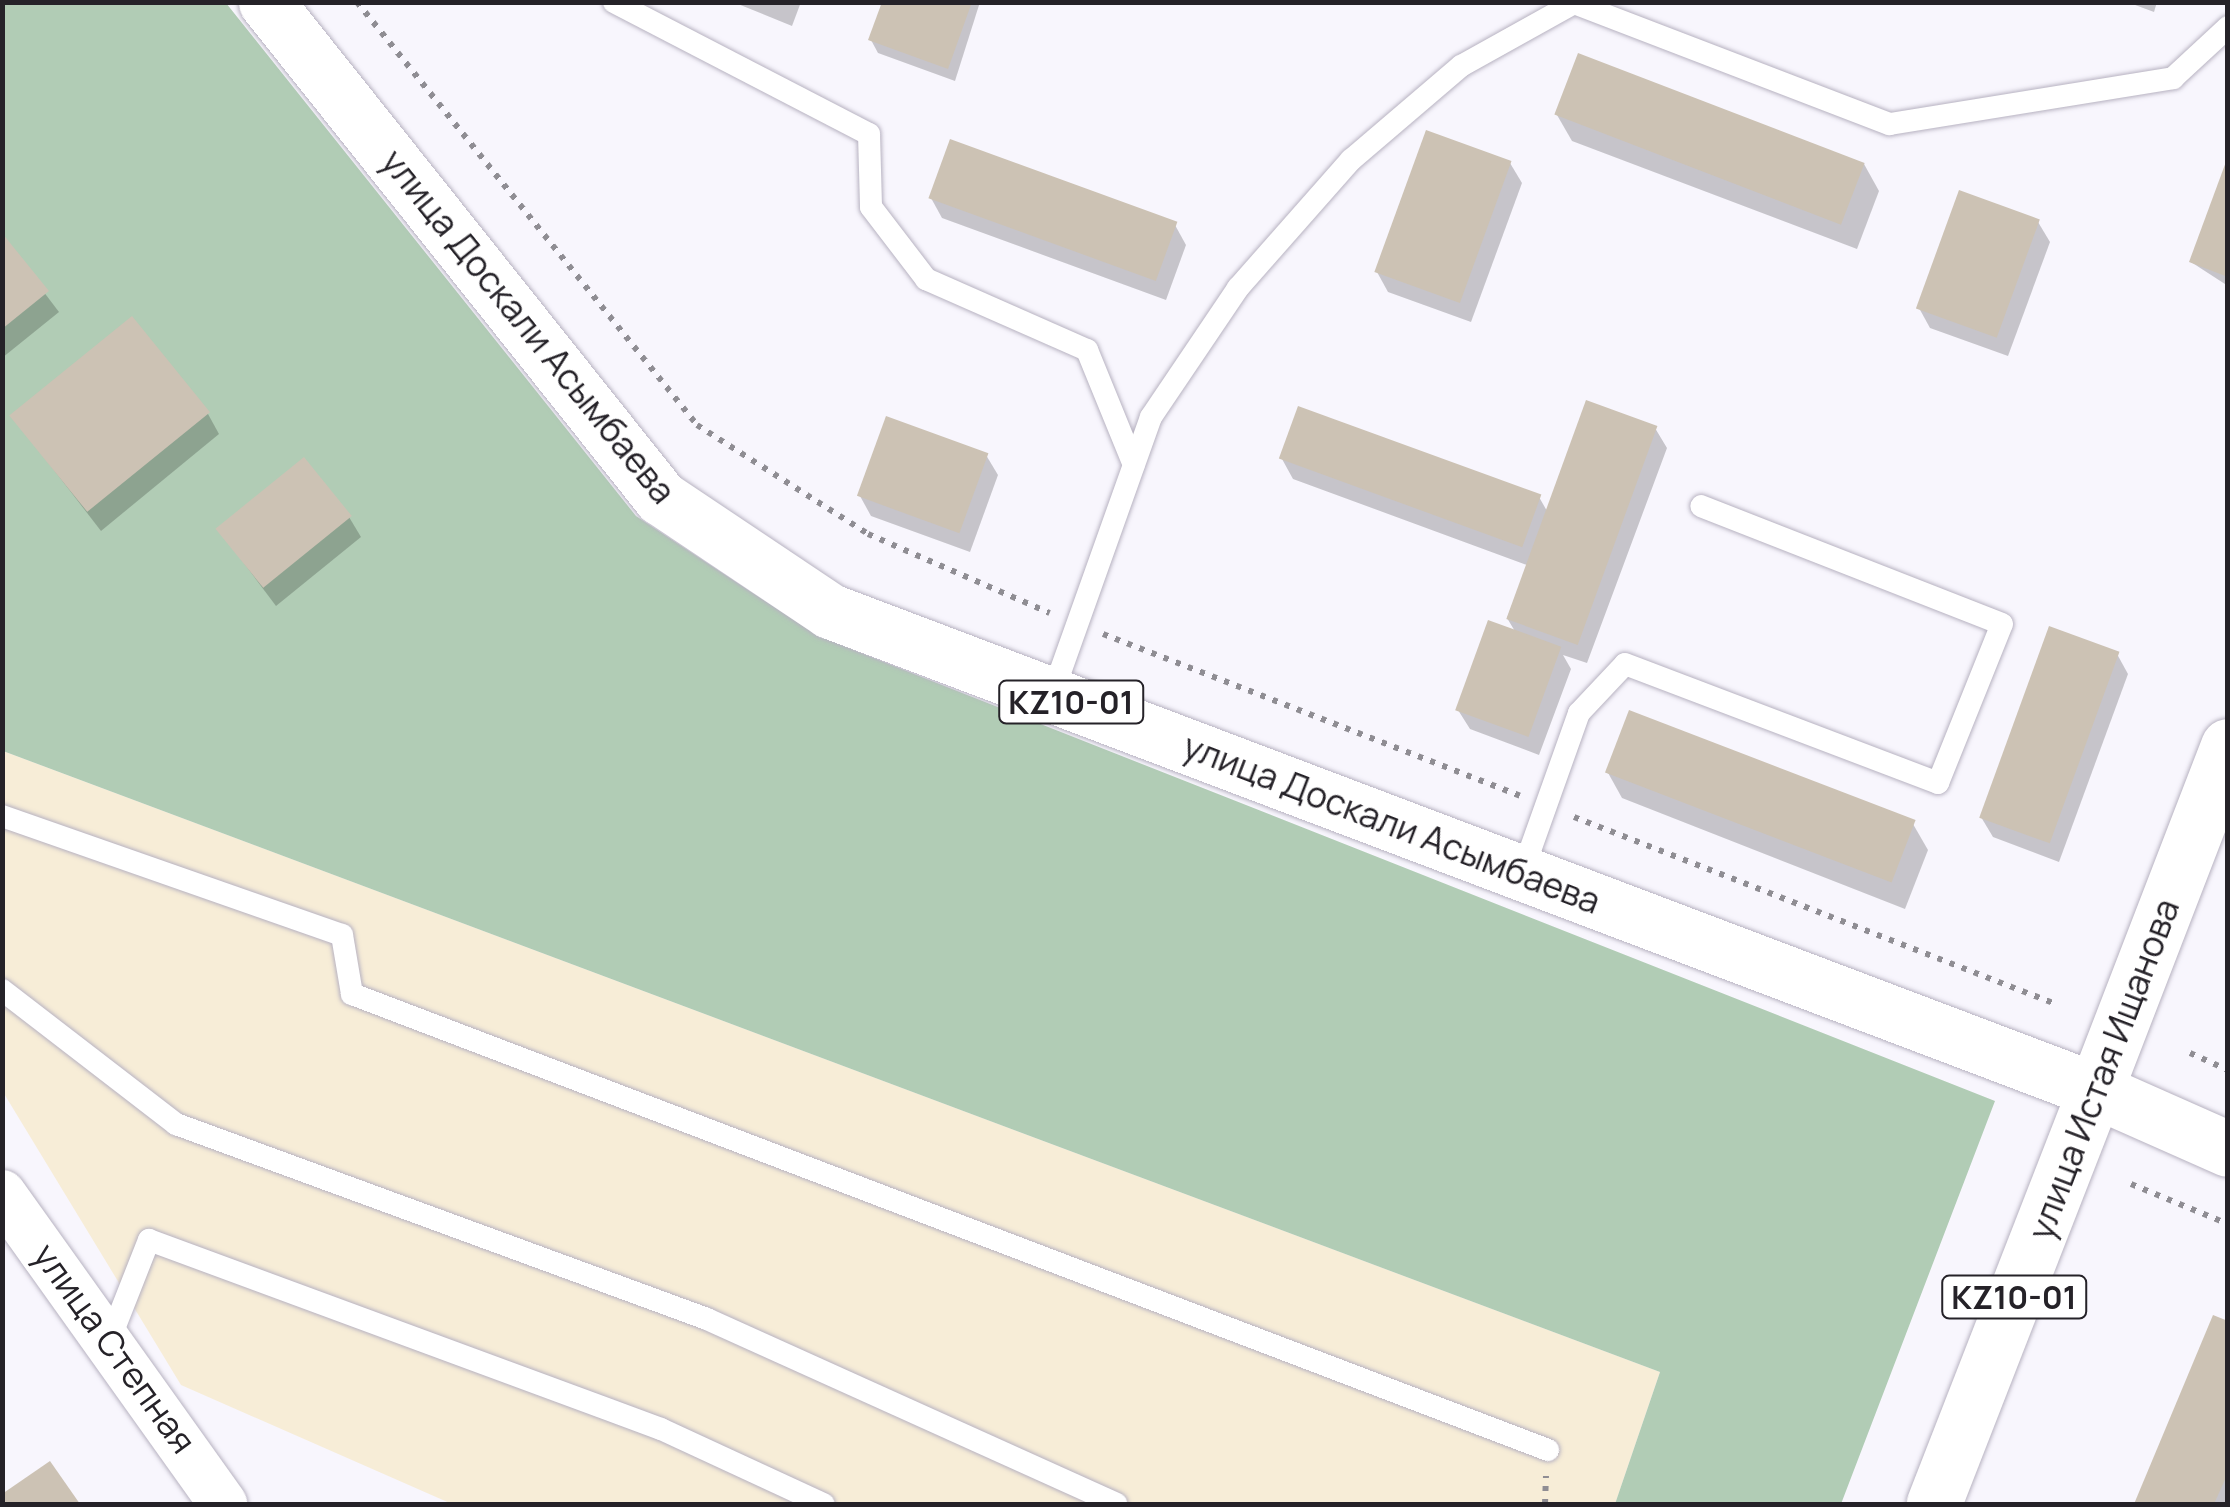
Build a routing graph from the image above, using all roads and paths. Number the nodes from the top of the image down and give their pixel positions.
1 (266, 2) edge
2 (357, 2) edge
3 (614, 2) edge
4 (2228, 27) edge
5 (1134, 465) junction
6 (1701, 506) dead end
7 (1078, 624) junction
8 (1052, 695) junction
9 (2228, 746) edge
10 (1541, 804) junction
11 (2, 816) edge
12 (1522, 873) junction
13 (2, 990) edge
14 (2053, 1003) dead end
15 (2190, 1054) dead end
16 (2228, 1070) edge
17 (2095, 1090) junction
18 (2228, 1150) edge
19 (2131, 1184) dead end
20 (2, 1194) edge
21 (2228, 1224) edge
22 (108, 1344) junction
23 (1548, 1450) dead end
24 (223, 1504) edge
25 (823, 1504) edge
26 (1116, 1504) edge
27 (1934, 1504) edge

1 - 8 main road, улица Доскали Асымбаева / KZ10-01
2 - 7 path
3 - 5 lane
4 - 5 lane
5 - 7 lane
6 - 10 lane
7 - 8 lane
7 - 10 path
8 - 12 main road, улица Доскали Асымбаева / KZ10-01
9 - 17 main road, улица Истая Ищанова
10 - 12 lane
10 - 14 path
11 - 23 lane
12 - 17 main road, улица Доскали Асымбаева / KZ10-01
13 - 26 lane
15 - 16 path
17 - 18 main road, улица Доскали Асымбаева
17 - 27 main road, улица Истая Ищанова / KZ10-01
19 - 21 path
20 - 22 street, улица Степная
22 - 24 street, улица Степная
22 - 25 lane

